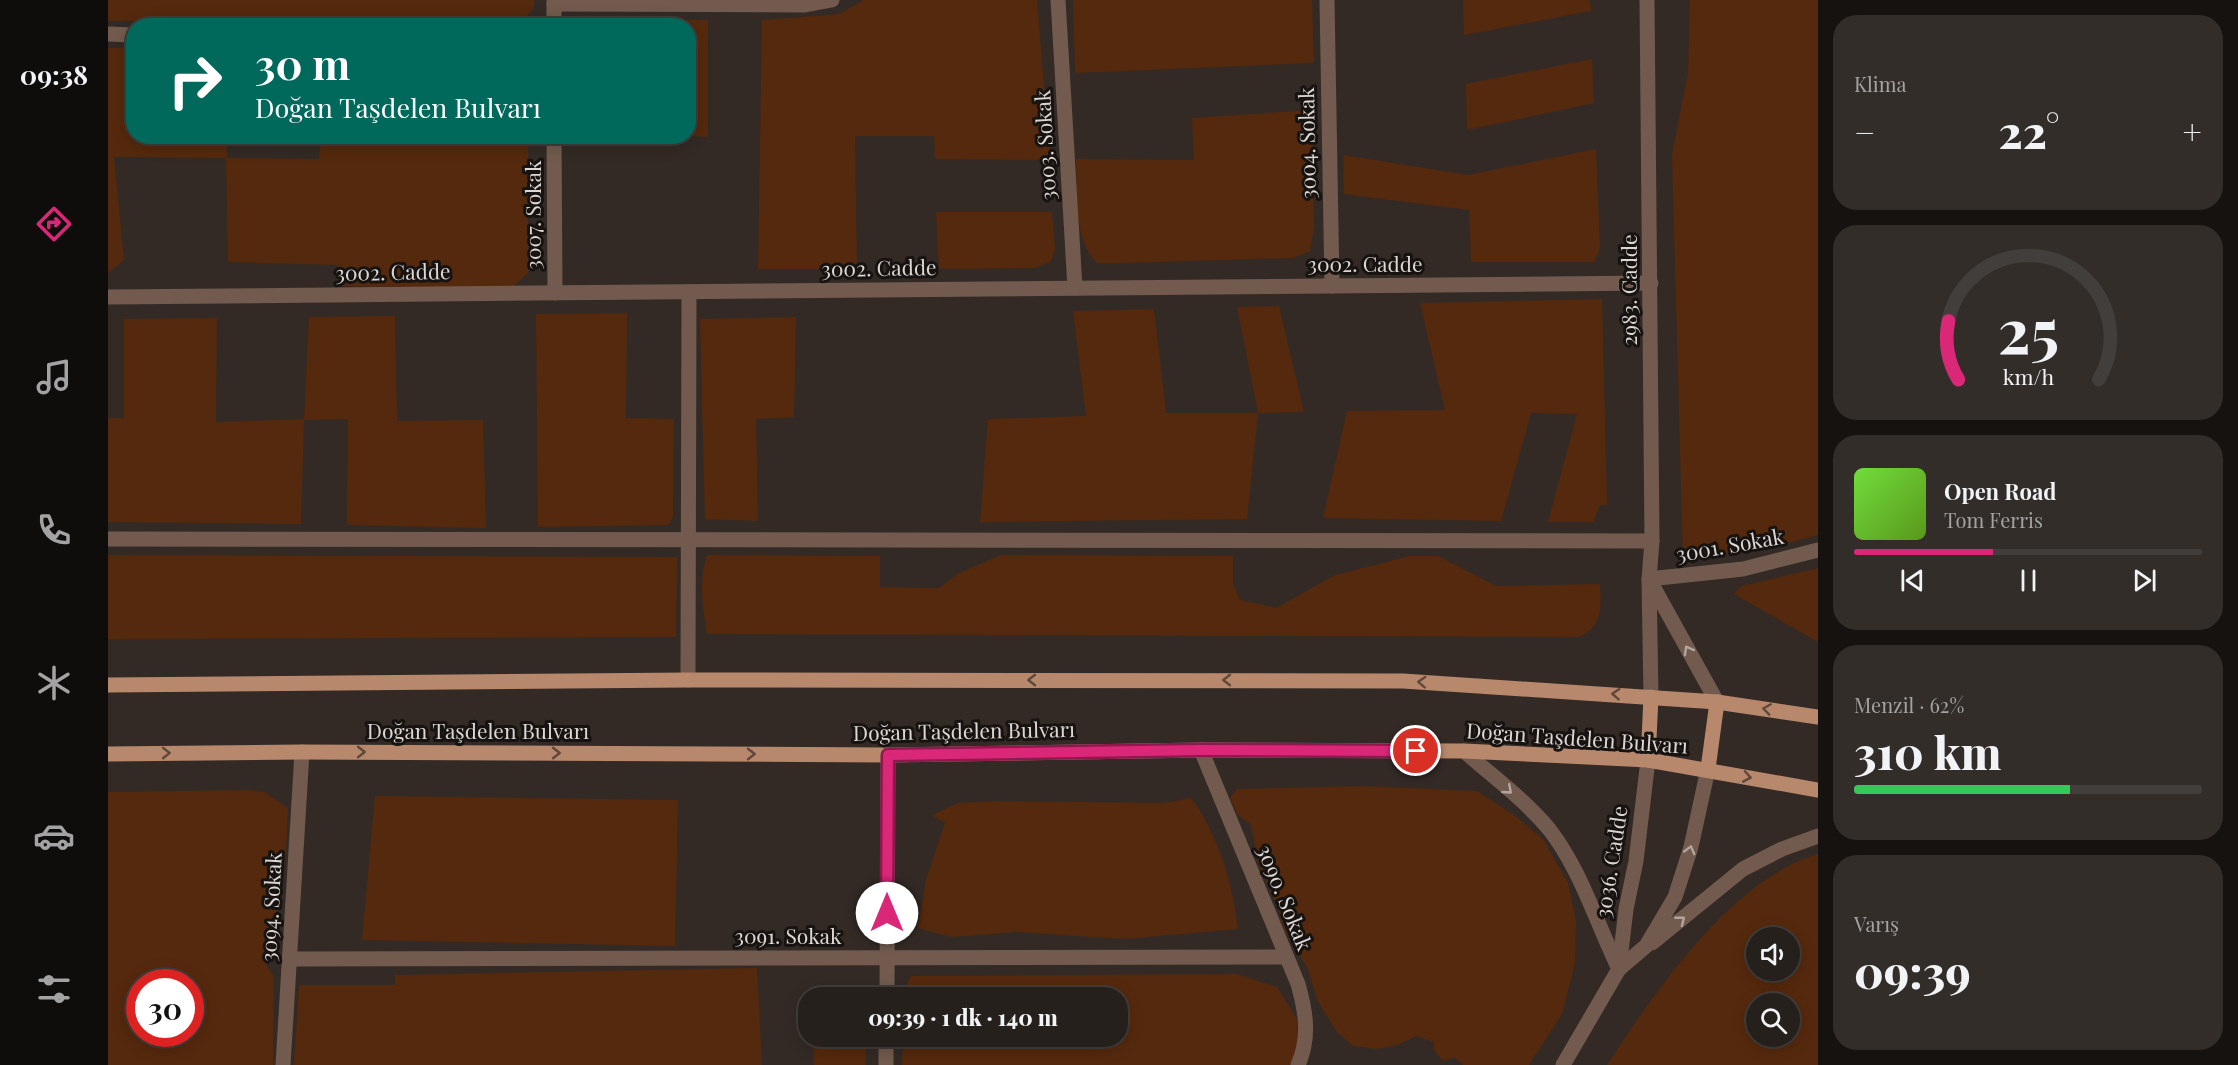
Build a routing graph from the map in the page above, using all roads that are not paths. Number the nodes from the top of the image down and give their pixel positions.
1 (832, 0) edge
2 (1058, 0) edge
3 (1327, 0) edge
4 (1647, 0) edge
5 (554, 2) edge
6 (554, 18) edge
7 (108, 34) edge
8 (126, 35) edge
9 (554, 144) edge
10 (1651, 283) junction
11 (1332, 286) junction
12 (1075, 288) junction
13 (689, 292) junction
14 (555, 293) junction
15 (108, 297) edge
16 (108, 539) edge
17 (688, 539) junction
18 (1652, 541) junction
19 (1818, 550) edge
20 (1649, 579) junction
21 (688, 680) junction
22 (108, 685) edge
23 (1651, 697) junction
24 (1716, 702) junction
25 (1818, 717) edge
26 (1201, 750) junction
27 (1464, 751) junction
28 (302, 752) junction
29 (108, 754) edge
30 (888, 755) junction
31 (1648, 760) junction
32 (1708, 770) junction
33 (1818, 790) edge
34 (1818, 836) edge
35 (1285, 957) junction
36 (887, 958) junction
37 (290, 959) junction
38 (1619, 969) junction
39 (886, 987) edge
40 (886, 1047) edge
41 (283, 1065) edge
42 (886, 1065) edge
43 (1298, 1065) edge
44 (1563, 1065) edge

1 - 5 street
2 - 12 street, 3003. Sokak
3 - 11 street, 3004. Sokak
4 - 10 street, 2983. Cadde
5 - 6 street
7 - 8 street
9 - 14 street, 3007. Sokak
10 - 11 street, 3002. Cadde
10 - 18 street, 2983. Cadde
11 - 12 street, 3002. Cadde
12 - 13 street, 3002. Cadde
13 - 14 street, 3002. Cadde
13 - 17 street
14 - 15 street, 3002. Cadde
16 - 17 street
17 - 18 street
17 - 21 street
18 - 20 street, 2983. Cadde
19 - 20 street, 3001. Sokak
20 - 23 street, 2983. Cadde
24 -> 20 street
21 - 22 main road
23 -> 21 main road
23 - 24 main road
23 - 31 main road
25 -> 24 main road
24 - 32 main road
26 - 27 main road, Doğan Taşdelen Bulvarı
26 - 30 main road, Doğan Taşdelen Bulvarı
26 - 35 street, 3090. Sokak
27 - 31 main road, Doğan Taşdelen Bulvarı
27 -> 38 street
29 -> 28 main road, Doğan Taşdelen Bulvarı
28 -> 30 main road, Doğan Taşdelen Bulvarı
28 - 37 street, 3094. Sokak
30 - 36 street
31 - 32 main road, Doğan Taşdelen Bulvarı
31 - 38 street, 3036. Cadde
32 -> 33 main road, Doğan Taşdelen Bulvarı
38 -> 32 street, 3036. Cadde
38 -> 34 street
35 - 36 street, 3091. Sokak
35 - 43 street, 3090. Sokak
36 - 37 street, 3091. Sokak
36 - 39 street
37 - 41 street, 3094. Sokak
38 - 44 street, 3036. Cadde
40 - 42 street

